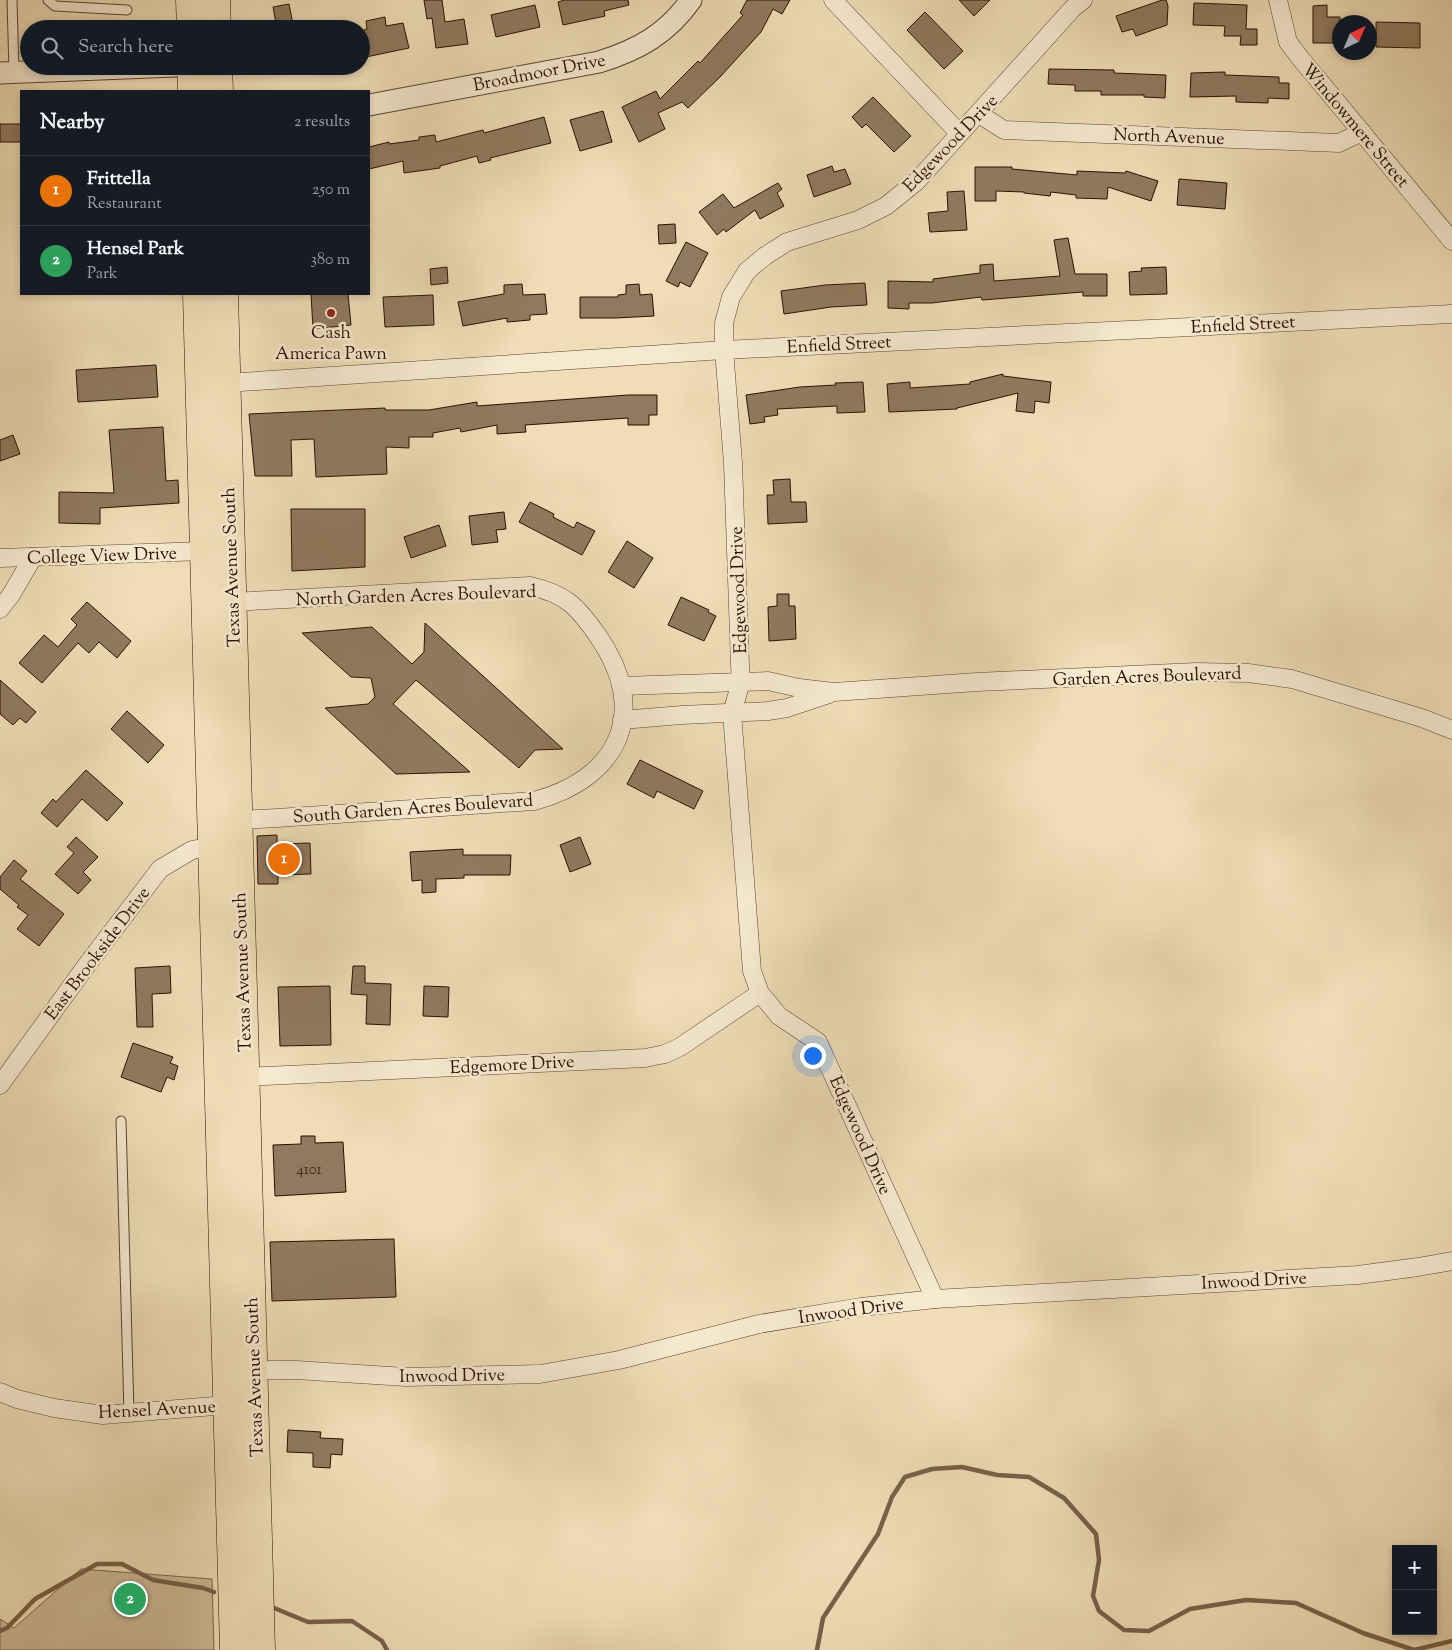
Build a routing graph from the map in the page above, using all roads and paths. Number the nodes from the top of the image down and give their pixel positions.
1 (12, 0) edge
2 (48, 0) edge
3 (190, 0) edge
4 (216, 0) edge
5 (691, 0) edge
6 (833, 0) edge
7 (1083, 0) edge
8 (1278, 0) edge
9 (127, 10) dead end
10 (191, 20) edge
11 (217, 20) edge
12 (20, 72) edge
13 (7, 73) edge
14 (191, 75) edge
15 (196, 75) edge
16 (218, 75) edge
17 (192, 90) edge
18 (204, 90) edge
19 (219, 90) edge
20 (370, 105) edge
21 (979, 114) junction
22 (1362, 132) junction
23 (959, 133) junction
24 (1452, 242) edge
25 (197, 295) edge
26 (224, 295) edge
27 (1452, 314) edge
28 (724, 350) junction
29 (226, 383) junction
30 (204, 551) junction
31 (33, 557) junction
32 (0, 558) edge
33 (232, 602) junction
34 (0, 609) edge
35 (612, 656) junction
36 (207, 657) junction
37 (741, 682) junction
38 (658, 685) junction
39 (834, 692) junction
40 (623, 694) junction
41 (732, 713) junction
42 (622, 720) junction
43 (1452, 730) edge
44 (238, 820) junction
45 (213, 846) junction
46 (760, 993) junction
47 (245, 1078) junction
48 (0, 1085) edge
49 (121, 1121) dead end
50 (221, 1182) junction
51 (1452, 1260) edge
52 (935, 1299) junction
53 (254, 1370) junction
54 (0, 1392) edge
55 (227, 1405) junction
56 (129, 1413) junction
57 (260, 1586) junction
58 (234, 1650) edge
59 (262, 1650) edge

1 - 13 lane
2 - 9 lane
3 - 10 main road
4 - 11 main road
5 - 20 street, Broadmoor Drive
6 - 23 street
7 - 21 street, Edgewood Drive
8 - 22 street, Windowmere Street
12 - 13 street
14 - 17 main road
15 - 18 street
16 - 19 main road
21 - 22 street, North Avenue
21 - 23 street, Edgewood Drive
22 - 24 street, Windowmere Street
23 - 28 street, Edgewood Drive
25 - 30 main road, Texas Avenue South
26 - 29 main road, Texas Avenue South
27 - 28 street, Enfield Street
28 - 29 street, Enfield Street
28 - 37 street, Edgewood Drive
29 - 33 main road, Texas Avenue South
30 - 31 street, College View Drive
30 - 36 main road, Texas Avenue South
31 - 32 street, College View Drive
31 - 34 street
33 - 35 street, North Garden Acres Boulevard
33 - 44 main road, Texas Avenue South
35 - 38 street
35 - 40 street, North Garden Acres Boulevard
36 - 44 main road
36 - 45 main road, Texas Avenue South
37 - 38 street, Garden Acres Boulevard
37 - 39 street, Garden Acres Boulevard
37 - 41 street, Edgewood Drive
38 - 40 street, Garden Acres Boulevard
39 - 41 street, Garden Acres Boulevard
39 - 43 street, Garden Acres Boulevard
40 - 42 street, South Garden Acres Boulevard
41 - 42 street, Garden Acres Boulevard
41 - 46 street, Edgewood Drive
42 - 44 street, South Garden Acres Boulevard
44 - 47 main road, Texas Avenue South
45 - 48 street, East Brookside Drive
45 - 50 main road, Texas Avenue South
46 - 47 street, Edgemore Drive
46 - 52 street, Edgewood Drive
47 - 53 main road, Texas Avenue South
49 - 56 lane
50 - 53 main road
50 - 55 main road, Texas Avenue South
51 - 52 street, Inwood Drive
52 - 53 street, Inwood Drive
53 - 57 main road, Texas Avenue South
54 - 56 street, Hensel Avenue
55 - 56 street, Hensel Avenue
55 - 57 main road
55 - 58 main road, Texas Avenue South
57 - 59 main road, Texas Avenue South

